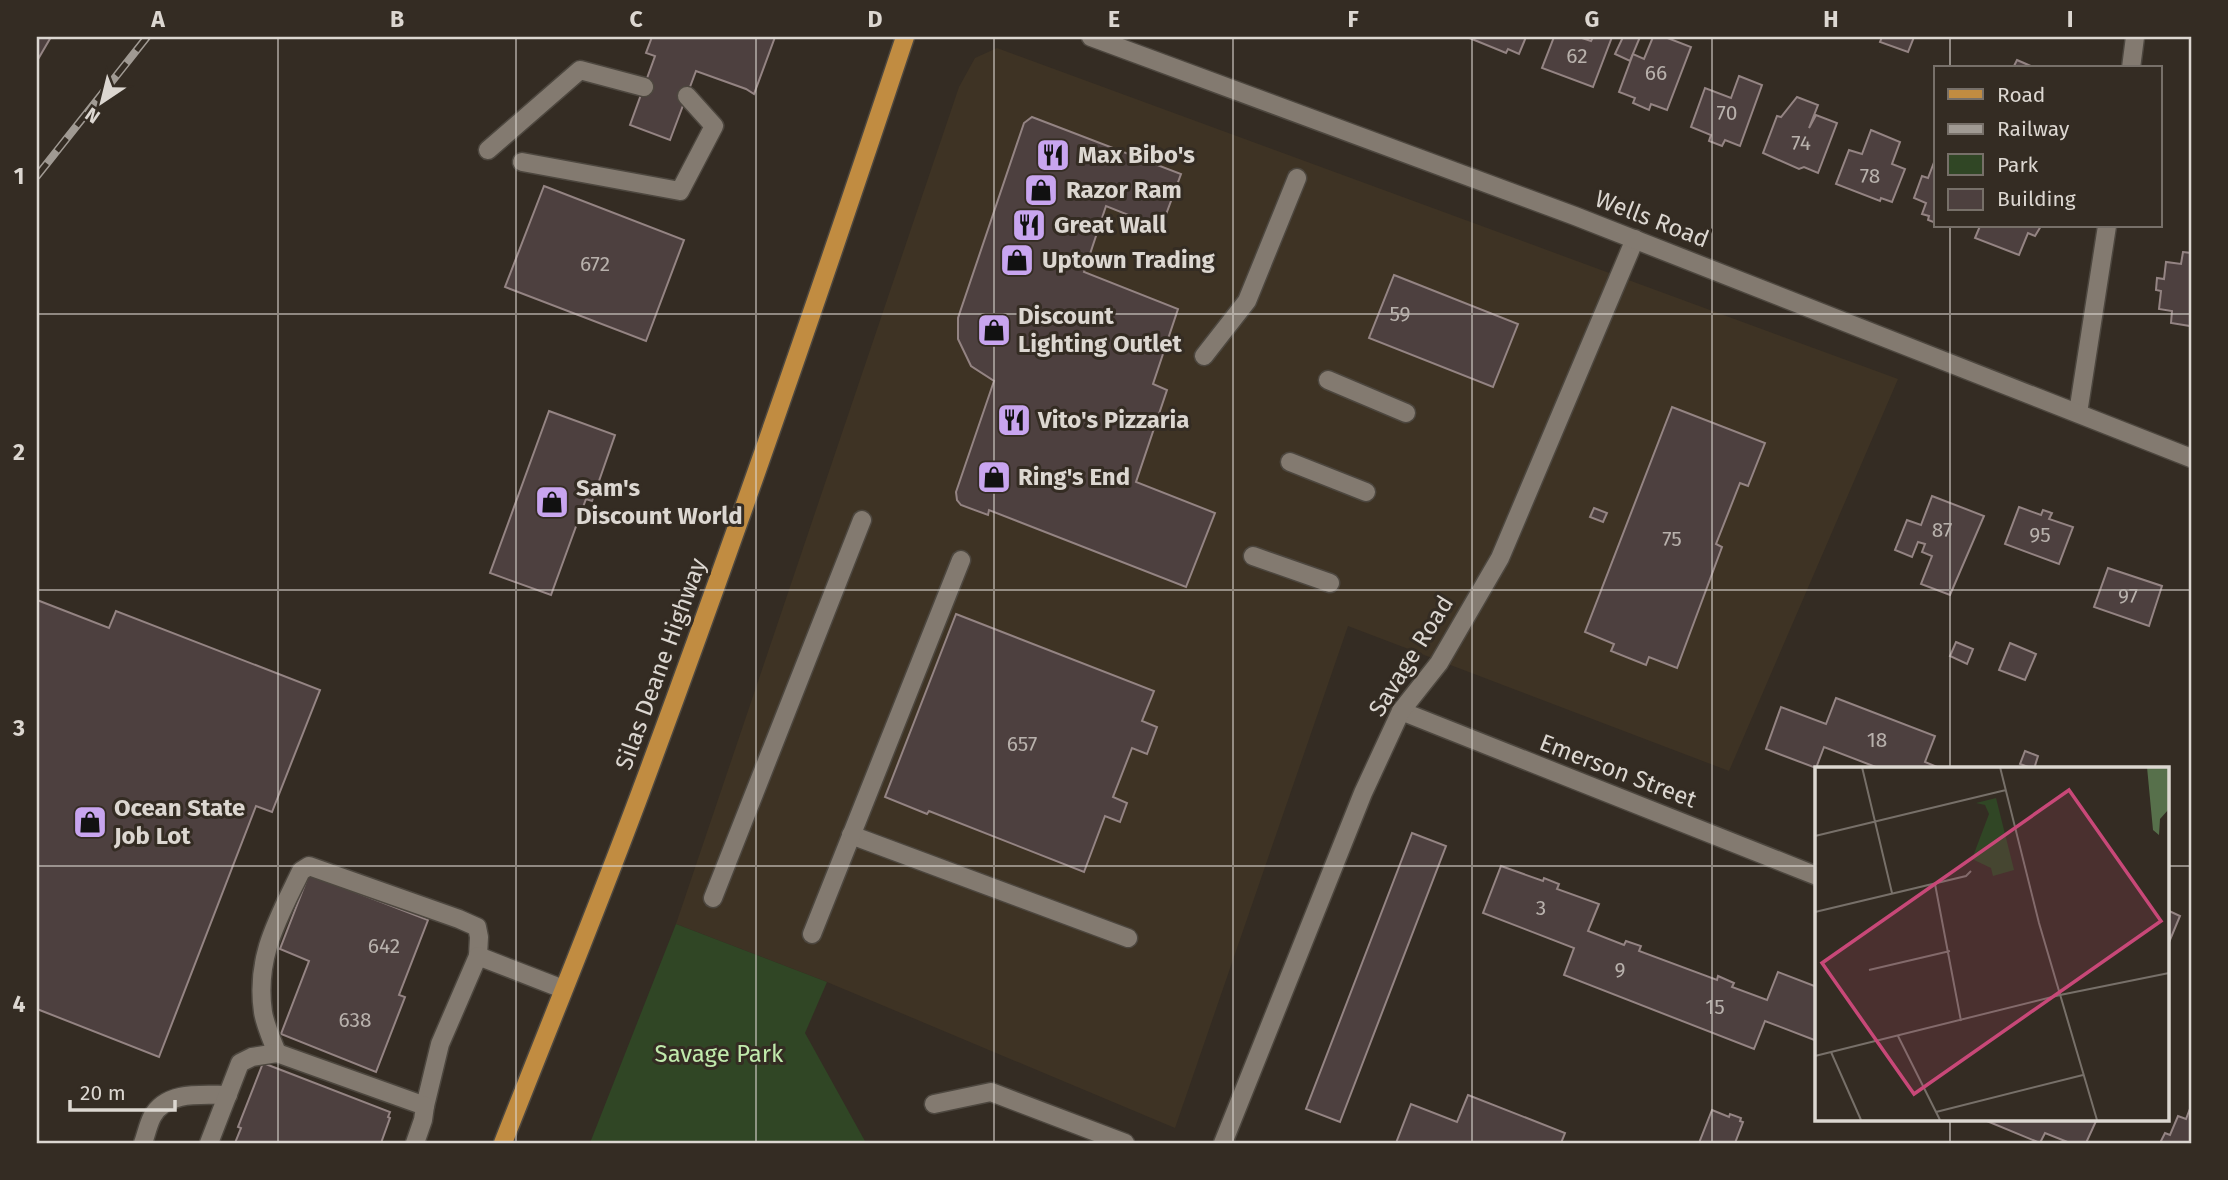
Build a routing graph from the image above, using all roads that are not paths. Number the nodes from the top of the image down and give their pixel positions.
1 (905, 37) edge
2 (1091, 37) edge
3 (2135, 37) edge
4 (2131, 66) edge
5 (644, 87) dead end
6 (687, 96) dead end
7 (488, 150) dead end
8 (522, 162) dead end
9 (1297, 178) dead end
10 (2107, 228) edge
11 (1635, 239) junction
12 (1204, 356) dead end
13 (1328, 380) dead end
14 (1406, 412) dead end
15 (2078, 413) junction
16 (2191, 458) edge
17 (1290, 462) dead end
18 (1366, 492) dead end
19 (862, 520) dead end
20 (1252, 556) dead end
21 (961, 560) dead end
22 (1330, 583) dead end
23 (1401, 711) junction
24 (851, 835) junction
25 (1815, 875) edge
26 (713, 898) dead end
27 (812, 934) dead end
28 (1128, 938) dead end
29 (478, 956) junction
30 (564, 989) junction
31 (277, 1054) junction
32 (228, 1095) junction
33 (934, 1104) dead end
34 (425, 1105) junction
35 (143, 1143) edge
36 (209, 1143) edge
37 (415, 1143) edge
38 (503, 1143) edge
39 (1125, 1143) edge
40 (1223, 1143) edge

1 - 30 main road, Silas Deane Highway
2 - 11 street, Wells Road
3 - 4 street
5 - 7 street
6 - 8 street
9 - 12 street
10 - 15 street
11 - 15 street, Wells Road
11 - 23 street, Savage Road
13 - 14 street
15 - 16 street, Wells Road
17 - 18 street
19 - 26 street
20 - 22 street
21 - 24 street
23 - 25 street, Emerson Street
23 - 40 street, Savage Road
24 - 27 street
24 - 28 street
29 - 30 street
29 - 31 street
29 - 34 street
30 - 38 main road, Silas Deane Highway
31 - 32 street
31 - 34 street
32 - 35 street
32 - 36 street
33 - 39 street
34 - 37 street

